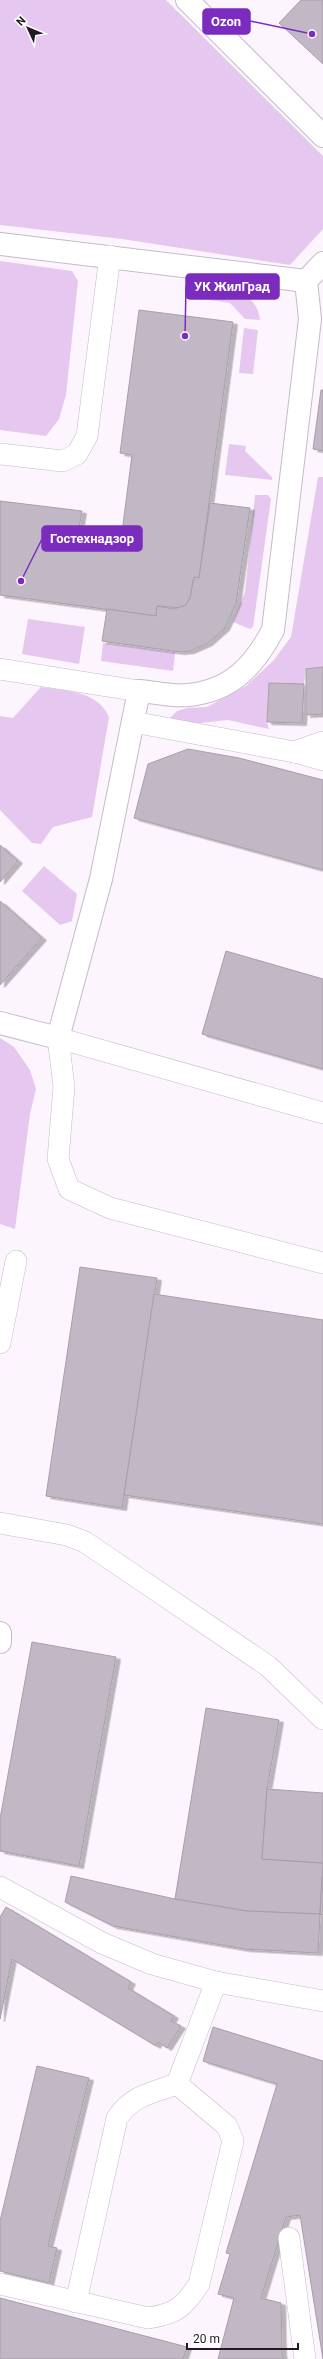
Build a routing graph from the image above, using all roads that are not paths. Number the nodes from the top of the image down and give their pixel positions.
1 (187, 0) edge
2 (323, 136) edge
3 (0, 244) edge
4 (110, 256) junction
5 (323, 262) edge
6 (306, 281) junction
7 (0, 454) edge
8 (0, 669) edge
9 (139, 691) junction
10 (133, 722) junction
11 (323, 742) edge
12 (294, 752) junction
13 (323, 760) edge
14 (0, 1023) edge
15 (58, 1038) junction
16 (323, 1113) edge
17 (16, 1261) dead end
18 (323, 1263) edge
19 (0, 1343) edge
20 (0, 1523) edge
21 (0, 1633) edge
22 (0, 1642) edge
23 (323, 1720) edge
24 (0, 1887) edge
25 (216, 1982) junction
26 (323, 2001) edge
27 (177, 2084) junction
28 (290, 2238) dead end
29 (0, 2284) edge
30 (76, 2302) junction
31 (306, 2359) edge

1 - 2 street
3 - 4 street
4 - 6 street
4 - 7 lane
5 - 6 street
6 - 9 street
8 - 9 lane
9 - 10 street
10 - 12 lane
10 - 15 street
11 - 12 lane
12 - 13 lane
14 - 15 street
15 - 16 lane
15 - 18 lane
17 - 19 lane
20 - 23 lane
21 - 22 street
24 - 25 lane
25 - 26 lane
25 - 27 lane
27 - 30 lane
27 - 30 lane
28 - 31 lane
29 - 30 lane

